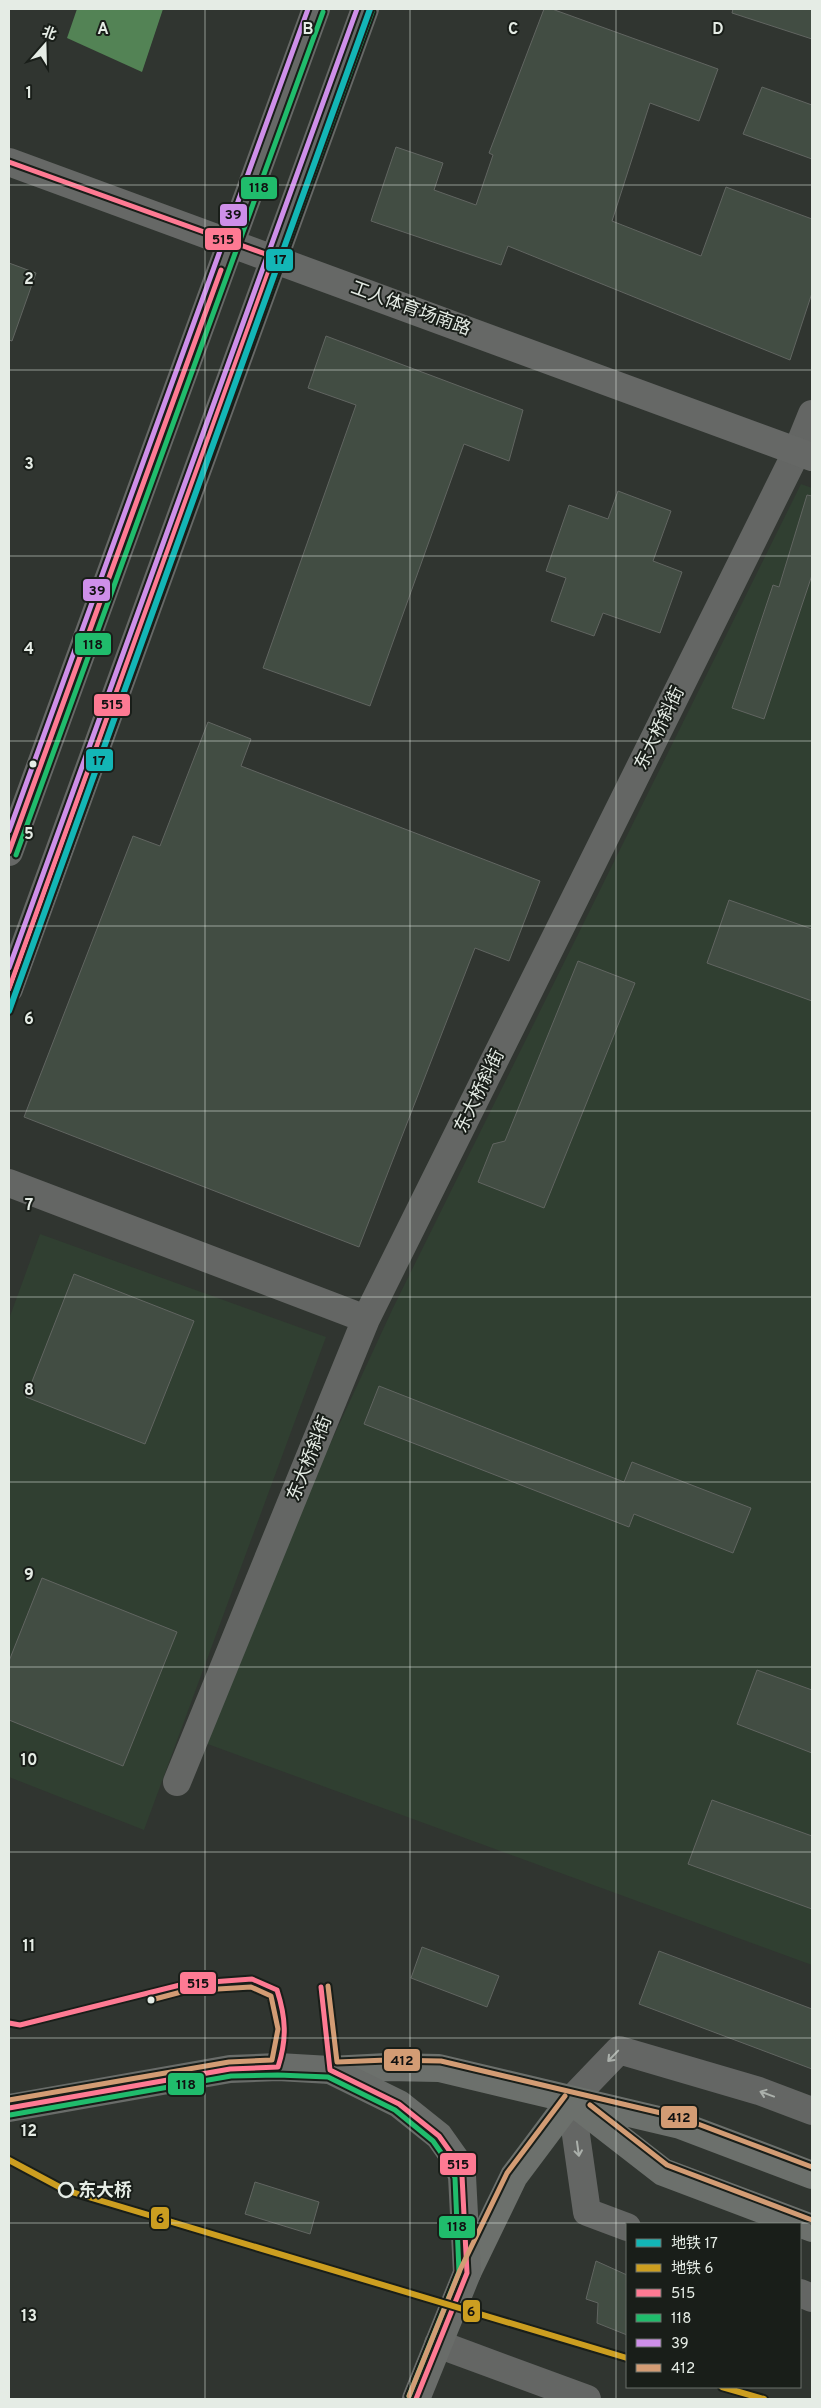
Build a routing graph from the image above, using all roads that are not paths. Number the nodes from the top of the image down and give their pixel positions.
1 (316, 9) edge
2 (365, 9) edge
3 (9, 162) edge
4 (232, 242) junction
5 (274, 257) junction
6 (812, 414) edge
7 (805, 454) edge
8 (9, 852) edge
9 (9, 989) edge
10 (9, 1183) edge
11 (366, 1319) junction
12 (177, 1782) dead end
13 (330, 2070) junction
14 (571, 2100) junction
15 (9, 2108) edge
16 (812, 2111) edge
17 (812, 2175) edge
18 (799, 2223) edge
19 (626, 2227) edge
20 (467, 2273) junction
21 (438, 2344) junction
22 (416, 2399) edge
23 (587, 2399) edge

1 - 4 main road
2 - 5 main road
3 - 4 main road, 工人体育场南路
4 - 5 main road, 工人体育场南路
4 - 8 main road
5 - 7 main road, 工人体育场南路
5 - 9 main road
6 - 7 street, 东大桥斜街
7 - 11 street, 东大桥斜街
10 - 11 street
11 - 12 street, 东大桥斜街
13 - 14 main road
13 - 15 highway
13 - 20 highway
16 -> 14 street
14 - 17 main road
14 - 18 main road
14 -> 19 street
14 - 20 main road
20 - 21 highway
21 - 22 highway
21 - 23 street

